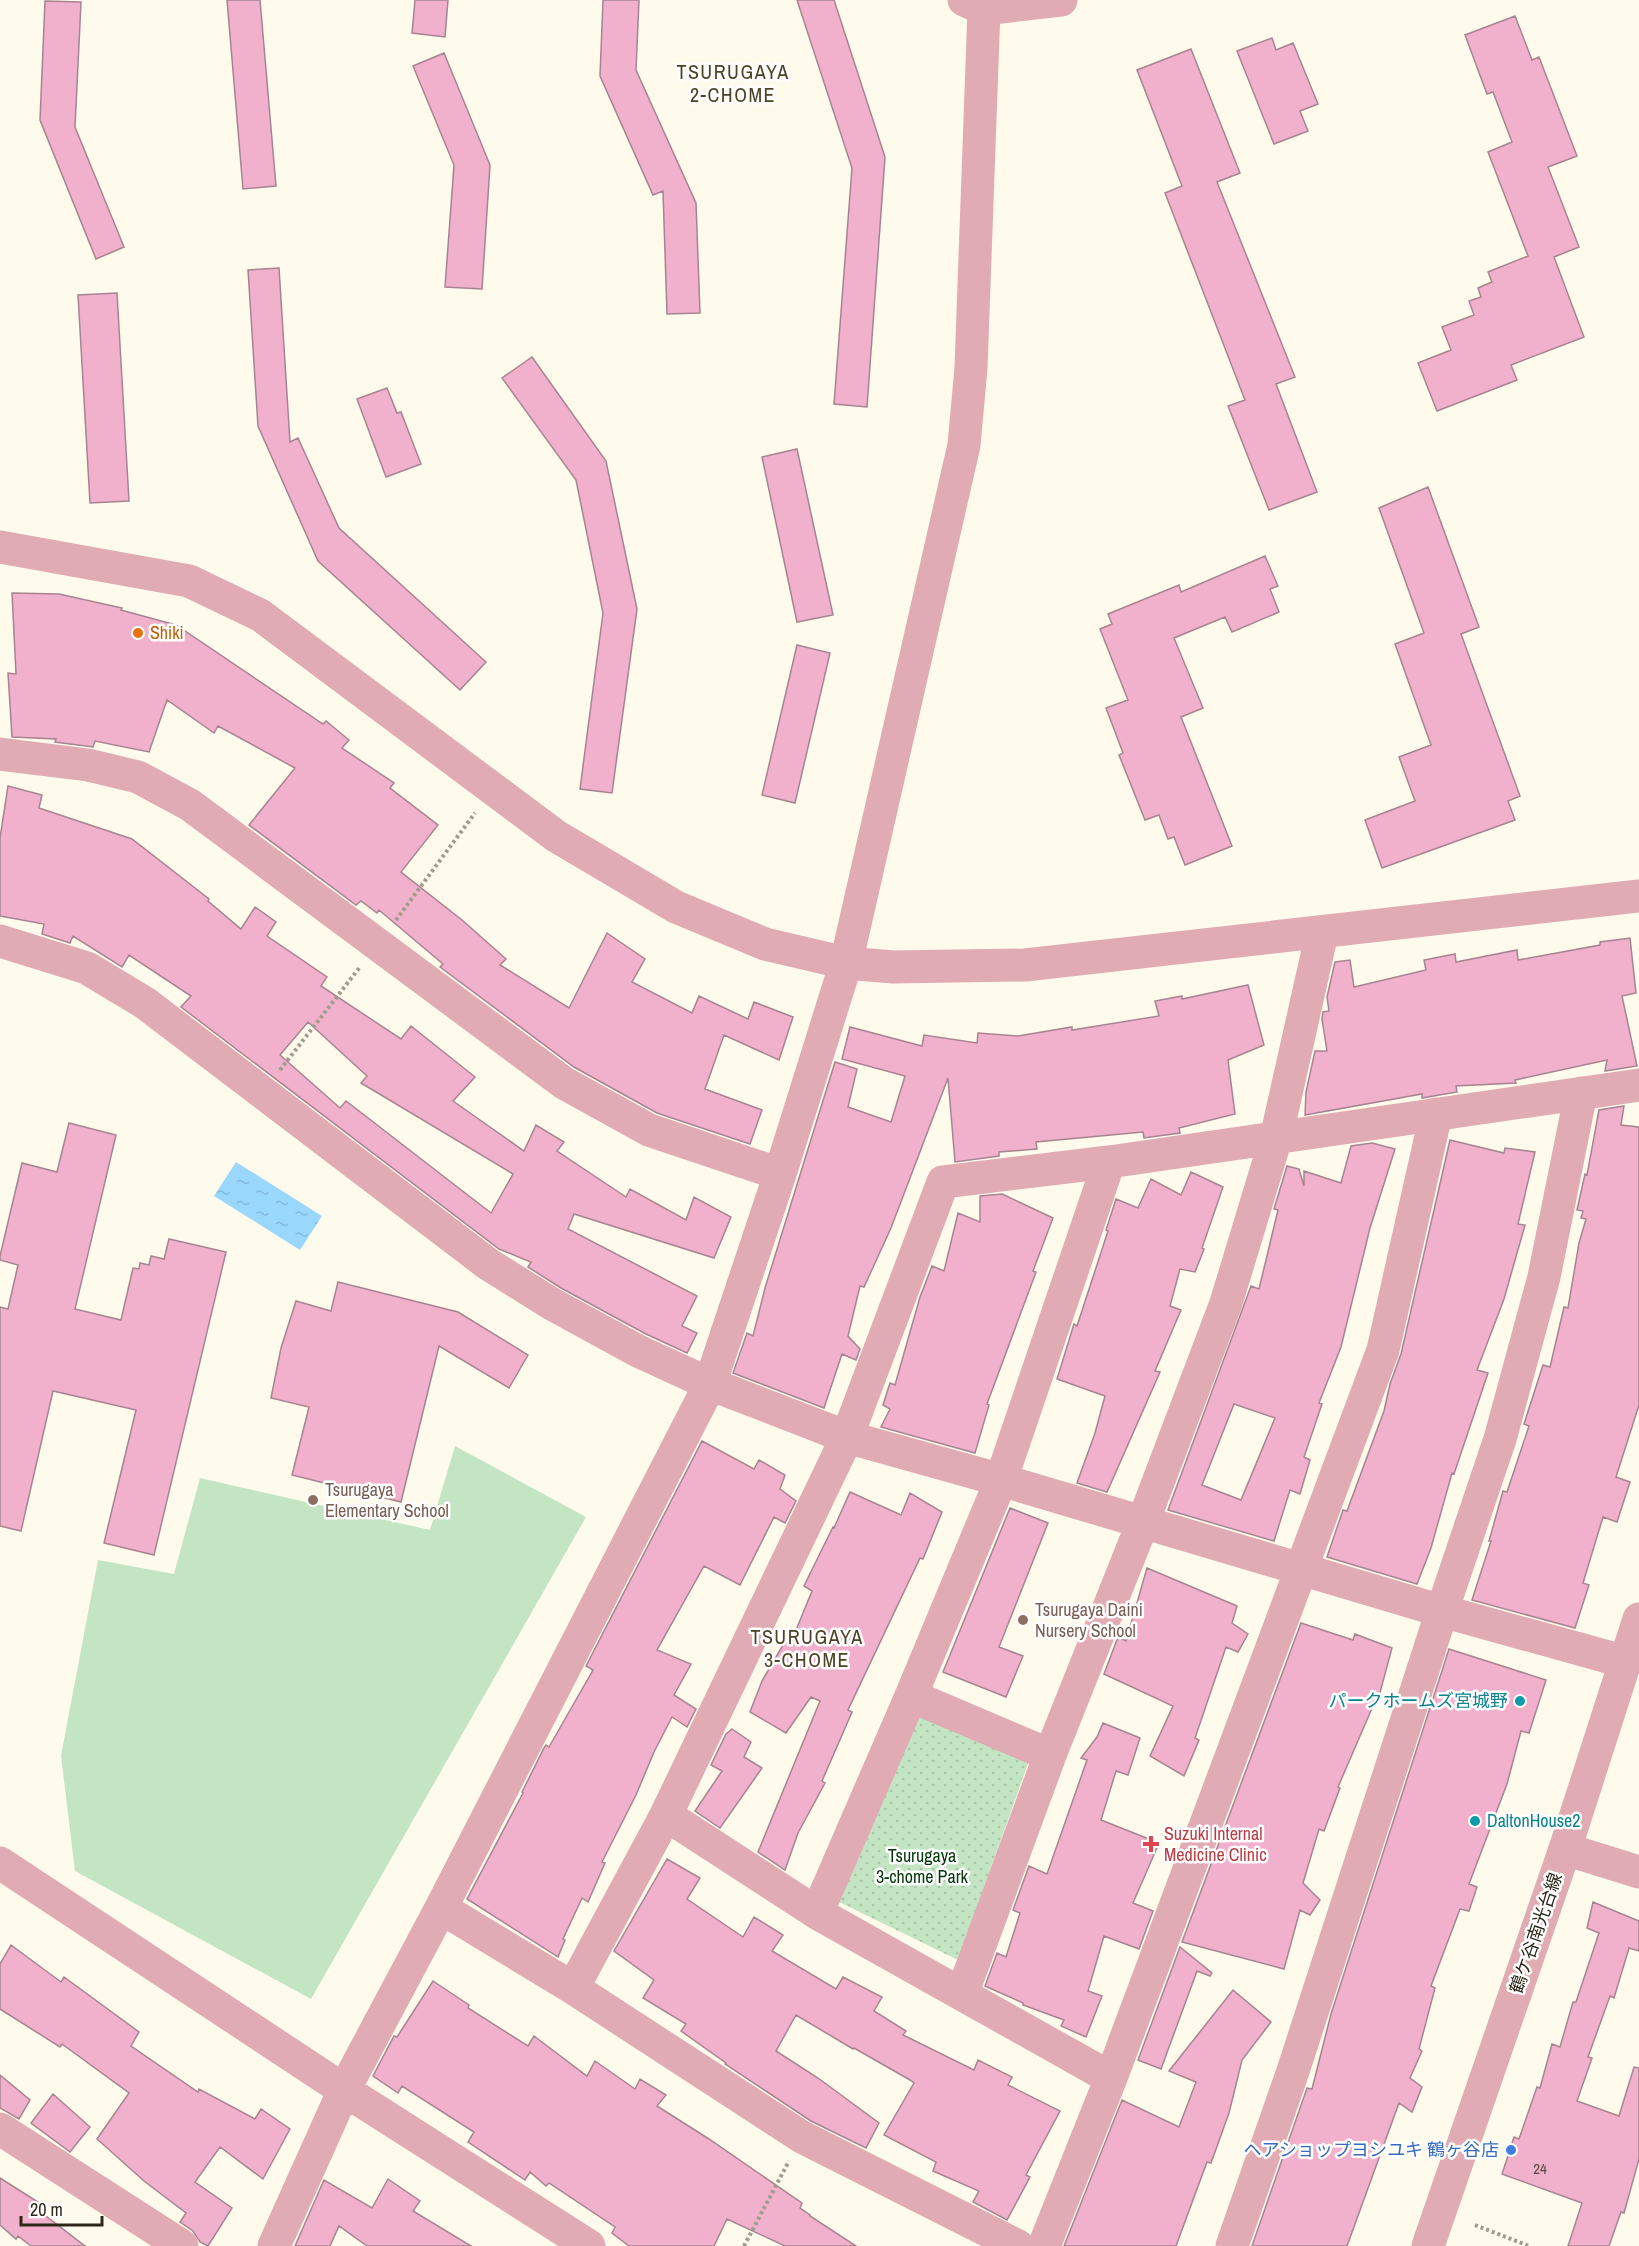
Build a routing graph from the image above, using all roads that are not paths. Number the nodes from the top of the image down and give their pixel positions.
1 (1061, 0) edge
2 (974, 4) edge
3 (0, 547) edge
4 (0, 754) edge
5 (1639, 896) edge
6 (1322, 933) junction
7 (0, 941) edge
8 (846, 963) junction
9 (1639, 1085) edge
10 (1581, 1093) junction
11 (1436, 1114) junction
12 (1276, 1138) junction
13 (1109, 1162) junction
14 (780, 1174) junction
15 (710, 1384) junction
16 (847, 1437) junction
17 (1001, 1480) junction
18 (1143, 1522) junction
19 (1301, 1570) junction
20 (1442, 1611) junction
21 (1639, 1619) edge
22 (1626, 1662) junction
23 (911, 1696) junction
24 (1050, 1755) junction
25 (666, 1815) junction
26 (1565, 1849) junction
27 (0, 1863) edge
28 (1639, 1872) edge
29 (441, 1908) junction
30 (817, 1913) junction
31 (573, 1988) junction
32 (962, 1994) junction
33 (1111, 2078) junction
34 (344, 2090) junction
35 (0, 2129) edge
36 (182, 2246) edge
37 (274, 2246) edge
38 (589, 2246) edge
39 (1018, 2246) edge
40 (1044, 2246) edge
41 (1232, 2246) edge
42 (1428, 2246) edge

1 - 2 street
2 - 8 street
3 - 8 street
4 - 14 street
5 - 6 street
6 - 8 street
6 - 12 street
7 - 15 street
8 - 14 street
9 - 10 street
10 - 11 street
10 - 20 street
11 - 12 street
11 - 19 street
12 - 13 street
12 - 18 street
13 - 16 street
13 - 17 street
14 - 15 street
15 - 16 street
15 - 29 street
16 - 17 street
16 - 25 street
17 - 18 street
17 - 23 street
18 - 19 street
18 - 24 street
19 - 20 street
19 - 33 street
20 - 22 street
20 - 41 street
21 - 22 street, 鶴ケ谷南光台線
22 - 26 street, 鶴ケ谷南光台線
23 - 24 street
23 - 30 street
24 - 32 street
25 - 30 street
25 - 31 street
26 - 28 street
26 - 42 street, 鶴ケ谷南光台線
27 - 34 street
29 - 31 street
29 - 34 street
30 - 32 street
31 - 39 street
32 - 33 street
33 - 40 street
34 - 37 street
34 - 38 street
35 - 36 street

